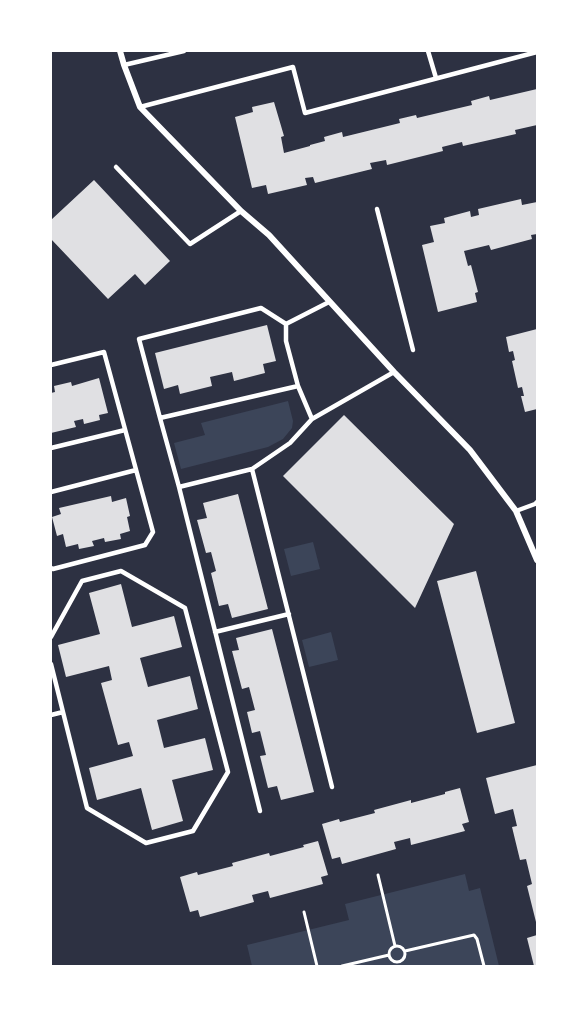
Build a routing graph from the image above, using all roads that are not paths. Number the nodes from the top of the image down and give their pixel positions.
1 (120, 51) edge
2 (184, 51) edge
3 (429, 51) edge
4 (537, 52) edge
5 (123, 65) junction
6 (436, 78) junction
7 (140, 106) junction
8 (116, 166) dead end
9 (377, 209) dead end
10 (241, 211) junction
11 (329, 302) junction
12 (286, 324) junction
13 (412, 350) dead end
14 (51, 364) edge
15 (394, 372) junction
16 (298, 386) junction
17 (160, 418) junction
18 (312, 418) junction
19 (125, 430) junction
20 (51, 448) edge
21 (252, 469) junction
22 (136, 470) junction
23 (179, 487) junction
24 (51, 492) edge
25 (537, 502) edge
26 (516, 511) junction
27 (537, 560) edge
28 (51, 568) edge
29 (289, 614) junction
30 (215, 632) junction
31 (51, 637) edge
32 (51, 664) edge
33 (63, 712) junction
34 (51, 714) edge
35 (332, 787) dead end
36 (260, 811) dead end

1 - 5 street
2 - 5 lane
3 - 6 lane
4 - 6 lane
5 - 7 street
6 - 7 lane
7 - 10 street
8 - 10 lane
9 - 13 lane
10 - 11 street
11 - 12 lane
11 - 15 street
12 - 16 lane
12 - 17 lane
14 - 19 lane
15 - 18 lane
15 - 26 street
16 - 17 lane
16 - 18 lane
17 - 23 lane
18 - 21 lane
19 - 20 lane
19 - 22 lane
21 - 23 lane
21 - 29 lane
22 - 24 lane
22 - 28 lane
23 - 30 lane
25 - 26 lane
26 - 27 street
29 - 30 lane
29 - 35 lane
30 - 36 lane
31 - 33 lane
32 - 33 lane
33 - 34 lane

